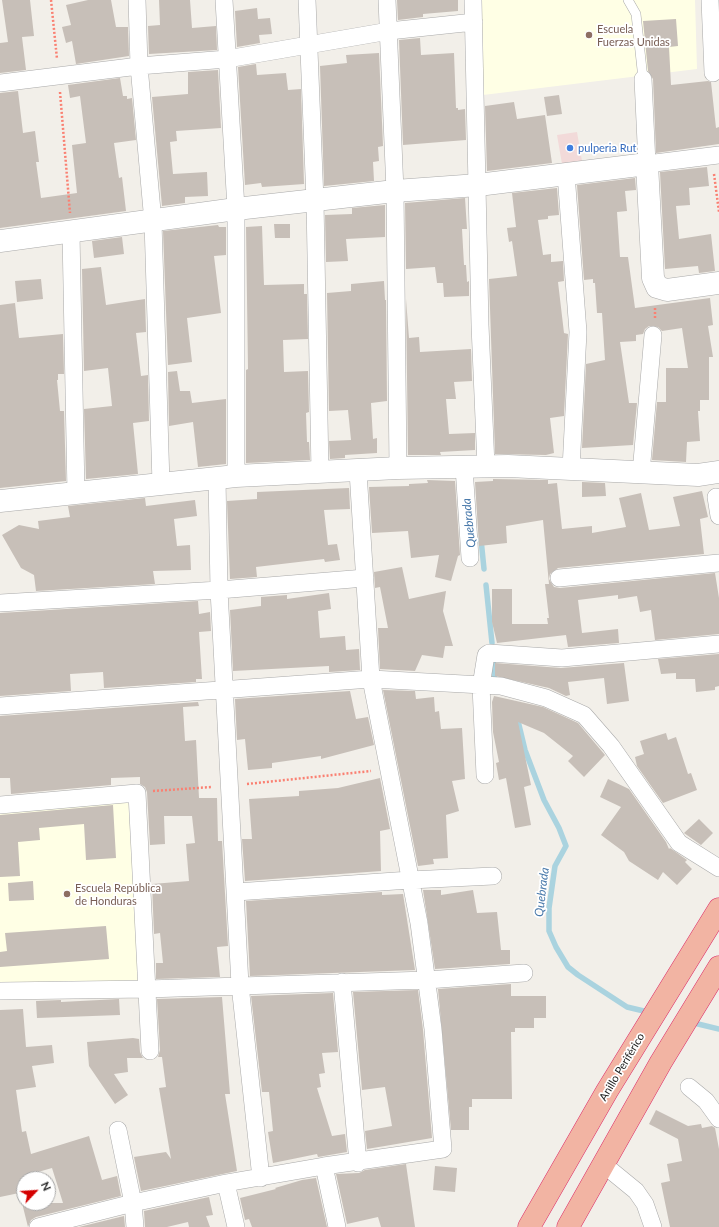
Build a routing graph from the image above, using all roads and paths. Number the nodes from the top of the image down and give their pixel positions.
1 (51, 0) edge
2 (137, 0) edge
3 (224, 0) edge
4 (307, 0) edge
5 (388, 0) edge
6 (473, 0) edge
7 (628, 0) edge
8 (710, 0) edge
9 (474, 22) junction
10 (389, 31) junction
11 (309, 43) junction
12 (227, 59) junction
13 (139, 66) junction
14 (713, 73) dead end
15 (59, 77) junction
16 (643, 79) joint
17 (0, 83) edge
18 (716, 155) edge
19 (647, 164) junction
20 (566, 174) junction
21 (478, 185) junction
22 (395, 191) junction
23 (315, 201) junction
24 (236, 209) junction
25 (719, 212) edge
26 (153, 222) junction
27 (71, 233) junction
28 (0, 241) edge
29 (719, 283) edge
30 (657, 287) junction
31 (654, 334) joint
32 (486, 466) junction
33 (464, 467) junction
34 (398, 468) junction
35 (571, 469) junction
36 (358, 471) junction
37 (320, 472) junction
38 (719, 472) edge
39 (640, 473) junction
40 (227, 477) junction
41 (161, 484) junction
42 (76, 494) junction
43 (716, 497) dead end
44 (0, 501) edge
45 (719, 516) edge
46 (470, 558) dead end
47 (719, 563) edge
48 (365, 578) junction
49 (559, 578) dead end
50 (219, 590) junction
51 (0, 603) edge
52 (719, 644) edge
53 (371, 679) junction
54 (481, 686) junction
55 (224, 690) junction
56 (0, 706) edge
57 (388, 769) junction
58 (485, 775) dead end
59 (230, 785) junction
60 (137, 792) junction
61 (0, 805) edge
62 (719, 868) edge
63 (493, 876) dead end
64 (410, 880) junction
65 (236, 892) junction
66 (719, 909) edge
67 (719, 967) edge
68 (524, 973) dead end
69 (427, 980) junction
70 (342, 982) junction
71 (240, 985) junction
72 (147, 989) junction
73 (0, 991) edge
74 (150, 1051) dead end
75 (689, 1087) dead end
76 (719, 1119) edge
77 (118, 1130) dead end
78 (358, 1162) junction
79 (603, 1164) junction
80 (324, 1166) junction
81 (261, 1178) junction
82 (226, 1183) junction
83 (133, 1203) junction
84 (38, 1227) edge
85 (135, 1227) edge
86 (236, 1227) edge
87 (337, 1227) edge
88 (529, 1227) edge
89 (568, 1227) edge
90 (653, 1227) edge

1 - 15 path
2 - 13 street
3 - 12 street
4 - 11 street
5 - 10 street
6 - 9 street
7 - 16 lane
8 - 14 street
9 - 10 street
9 - 21 street
10 - 11 street
10 - 22 street
11 - 12 street
11 - 23 street
12 - 13 street
12 - 24 street
13 - 15 street
13 - 26 street
15 - 17 street
15 - 27 path
16 - 19 street
18 - 19 street
18 - 25 path
19 - 20 street
19 - 30 street
20 - 21 street
20 - 35 street
21 - 22 street
21 - 32 street
22 - 23 street
22 - 34 street
23 - 24 street
23 - 37 street
24 - 26 street
24 - 40 street
26 - 27 street
26 - 41 street
27 - 28 street
27 - 42 street
29 - 30 street
30 - 31 path
31 - 39 street
32 - 33 street
32 - 35 street
33 - 34 street
33 - 46 street
34 - 36 street
35 - 39 street
36 - 37 street
36 - 48 street
37 - 40 street
38 - 39 street
40 - 41 street
40 - 50 street
41 - 42 street
42 - 44 street
43 - 45 street
47 - 49 street
48 - 50 street
48 - 53 street
50 - 51 street
50 - 55 street
52 - 54 street
53 - 54 street
53 - 55 street
53 - 57 street
54 - 58 street
54 - 62 street
55 - 56 street
55 - 59 street
57 - 59 path
57 - 64 street
59 - 60 path
59 - 65 street
60 - 61 street
60 - 72 street
63 - 64 street
64 - 65 street
64 - 69 street
65 - 71 street
66 - 88 highway, Anillo Periférico
67 - 79 highway
68 - 69 street
69 - 70 street
69 - 78 street
70 - 71 street
70 - 78 street
71 - 72 street
71 - 81 street
72 - 73 street
72 - 74 street
75 - 76 street
77 - 83 street
78 - 80 street
79 - 89 highway
79 - 90 street
80 - 81 street
80 - 87 street
81 - 82 street
82 - 83 street
82 - 86 street
83 - 84 street
83 - 85 street

